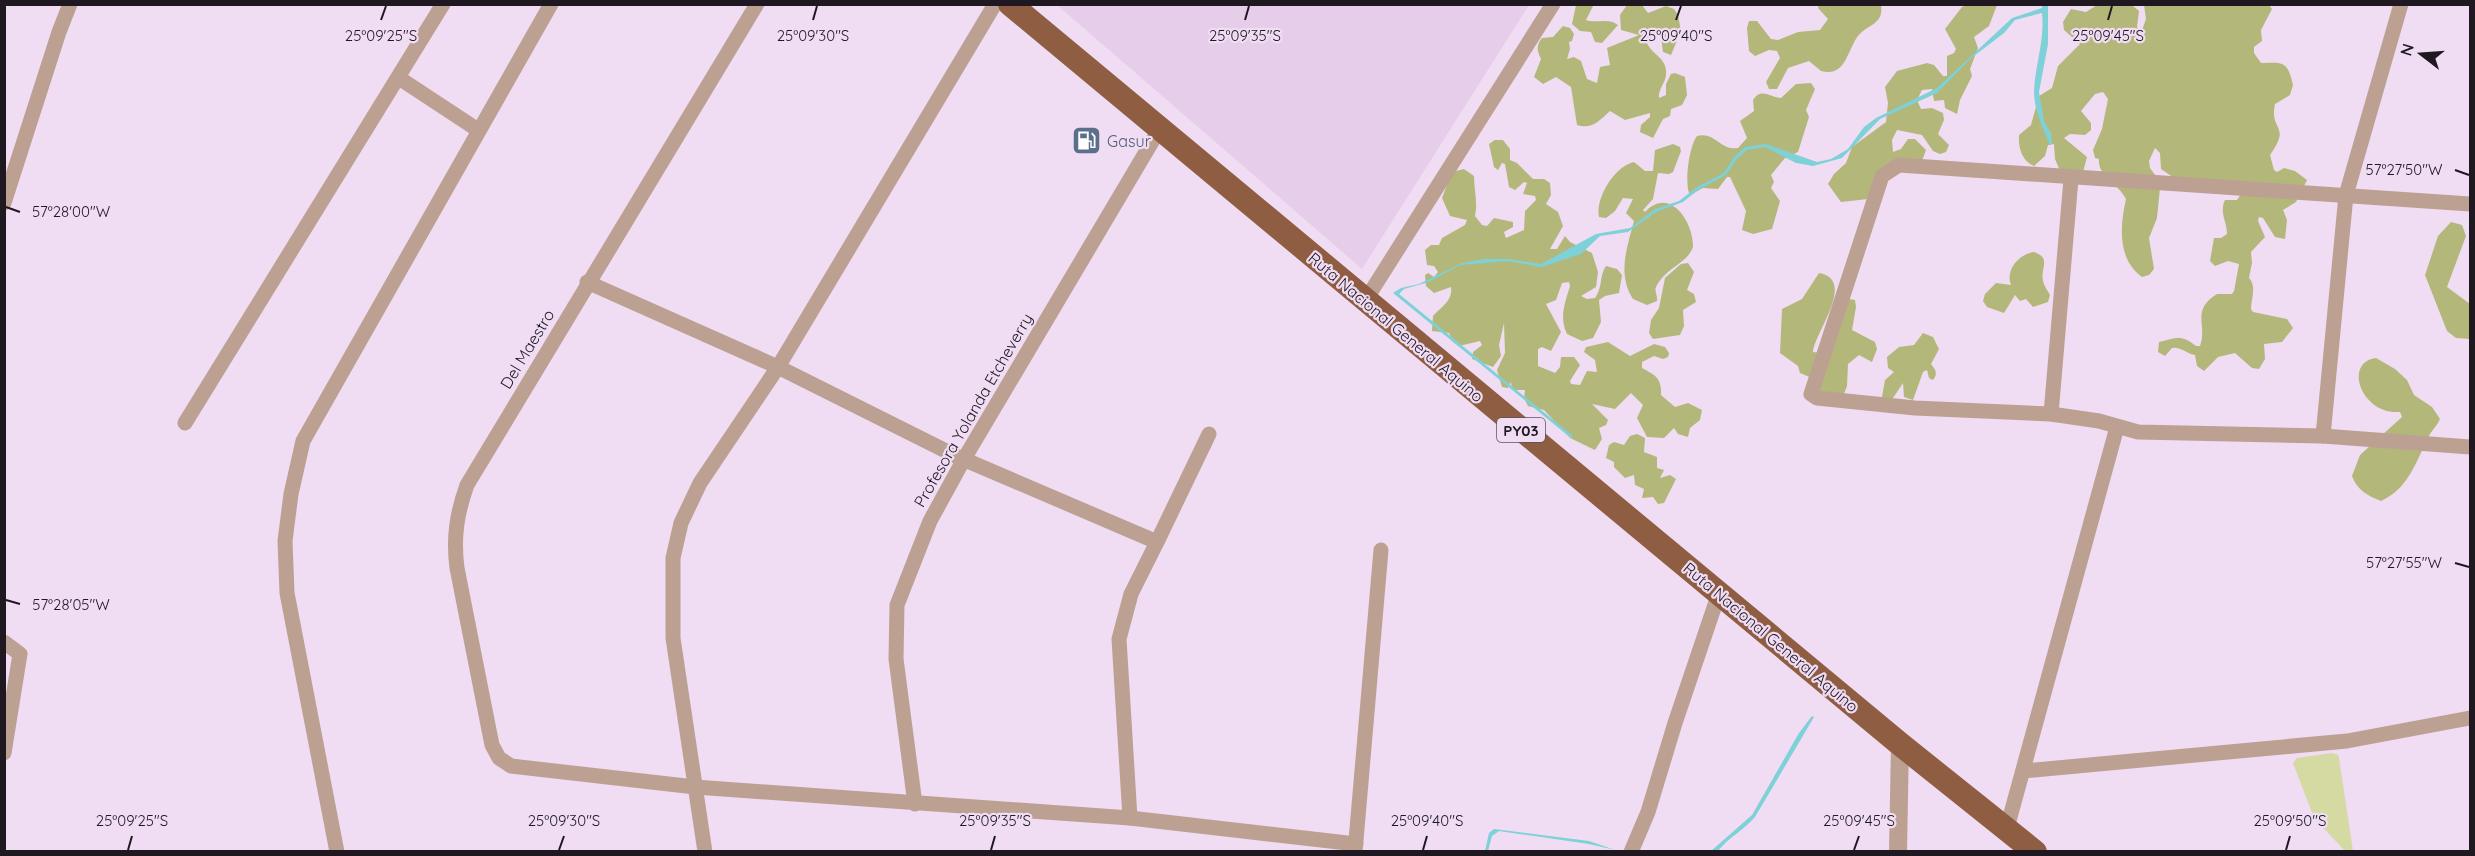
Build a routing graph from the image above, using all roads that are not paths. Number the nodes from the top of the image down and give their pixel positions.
1 (70, 4) edge
2 (443, 4) edge
3 (551, 4) edge
4 (757, 4) edge
5 (995, 4) edge
6 (1010, 4) edge
7 (1553, 4) edge
8 (2402, 4) edge
9 (399, 78) junction
10 (478, 130) junction
11 (1159, 130) junction
12 (2071, 179) junction
13 (2346, 195) junction
14 (4, 203) edge
15 (2470, 204) edge
16 (587, 282) junction
17 (1365, 301) junction
18 (778, 367) junction
19 (2051, 414) junction
20 (185, 423) dead end
21 (2117, 428) junction
22 (1209, 434) dead end
23 (2322, 436) junction
24 (2470, 447) edge
25 (964, 459) junction
26 (1157, 542) junction
27 (1382, 550) dead end
28 (1719, 593) junction
29 (4, 642) edge
30 (2470, 718) edge
31 (1900, 744) junction
32 (4, 753) edge
33 (2023, 771) junction
34 (695, 787) junction
35 (915, 804) junction
36 (1130, 818) junction
37 (2007, 828) junction
38 (1355, 848) edge
39 (337, 852) edge
40 (705, 852) edge
41 (1631, 852) edge
42 (1898, 852) edge
43 (2035, 852) edge

1 - 14 street
2 - 9 street
3 - 10 street
4 - 16 street, Del Maestro
5 - 18 street
6 - 11 highway, Ruta Nacional General Aquino / PY03
7 - 17 street
8 - 13 street
9 - 10 street
9 - 20 street
10 - 39 street
11 - 17 highway, Ruta Nacional General Aquino / PY03
11 - 25 street, Profesora Yolanda Etcheverry
12 - 13 street
12 - 19 street
12 - 19 street
13 - 15 street
13 - 23 street
16 - 18 street
16 - 34 street, Del Maestro
17 - 28 highway, Ruta Nacional General Aquino / PY03
18 - 25 street
18 - 34 street
19 - 21 street
21 - 23 street
21 - 33 street
22 - 26 street
23 - 24 street
25 - 26 street
25 - 35 street, Profesora Yolanda Etcheverry
26 - 36 street
27 - 38 street
28 - 31 highway, Ruta Nacional General Aquino / PY03
28 - 41 street
29 - 32 street
30 - 33 street
31 - 37 highway, Ruta Nacional General Aquino / PY03
31 - 42 street
33 - 37 street
34 - 35 street
34 - 40 street
35 - 36 street
36 - 38 street
37 - 43 highway, Ruta Nacional General Aquino / PY03

